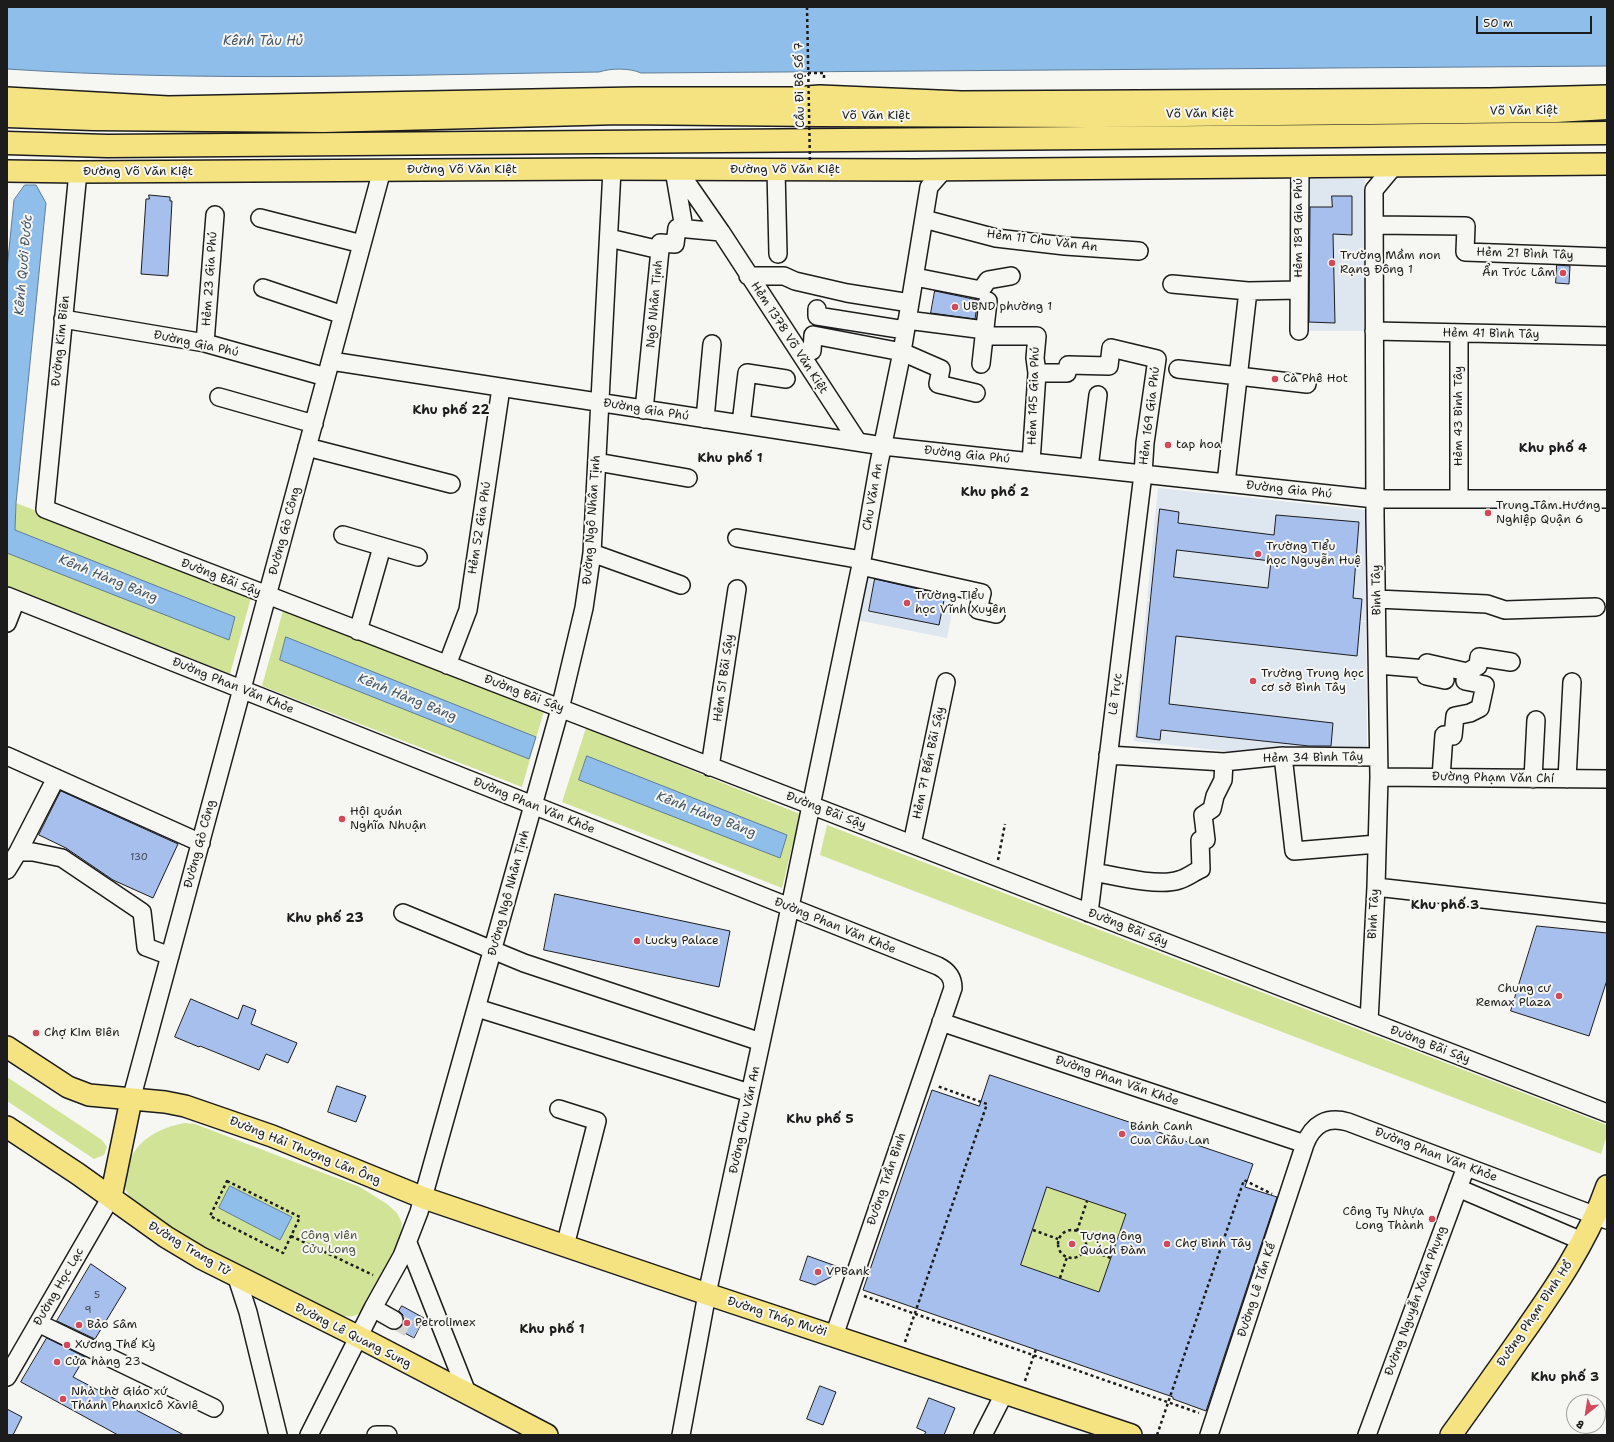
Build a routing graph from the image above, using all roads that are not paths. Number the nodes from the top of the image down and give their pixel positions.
1 (1607, 96) edge
2 (7, 98) edge
3 (792, 107) junction
4 (1607, 108) edge
5 (7, 116) edge
6 (1607, 133) edge
7 (7, 144) edge
8 (1607, 164) edge
9 (1394, 166) junction
10 (1300, 167) junction
11 (1357, 167) junction
12 (784, 168) junction
13 (382, 170) junction
14 (612, 170) junction
15 (676, 170) junction
16 (916, 170) junction
17 (944, 170) junction
18 (7, 171) edge
19 (78, 172) junction
20 (929, 187) junction
21 (1374, 190) junction
22 (214, 215) dead end
23 (260, 218) dead end
24 (924, 219) junction
25 (1374, 225) junction
26 (684, 228) junction
27 (721, 232) junction
28 (609, 238) junction
29 (362, 244) junction
30 (660, 250) junction
31 (1139, 251) dead end
32 (778, 254) dead end
33 (1607, 257) edge
34 (748, 276) junction
35 (1011, 276) dead end
36 (915, 277) junction
37 (1172, 284) dead end
38 (263, 288) dead end
39 (1299, 290) junction
40 (1248, 291) junction
41 (988, 301) dead end
42 (910, 303) junction
43 (817, 309) dead end
44 (343, 315) junction
45 (63, 319) junction
46 (906, 325) junction
47 (1299, 331) dead end
48 (1374, 332) junction
49 (984, 333) junction
50 (1459, 333) junction
51 (1607, 336) edge
52 (205, 343) junction
53 (712, 344) dead end
54 (812, 351) dead end
55 (902, 352) junction
56 (331, 361) junction
57 (981, 364) dead end
58 (1178, 369) dead end
59 (1037, 373) junction
60 (1238, 376) junction
61 (326, 377) junction
62 (786, 379) dead end
63 (1307, 384) dead end
64 (501, 388) junction
65 (976, 393) dead end
66 (1098, 395) dead end
67 (219, 397) dead end
68 (600, 403) junction
69 (644, 410) junction
70 (705, 419) junction
71 (314, 424) junction
72 (741, 424) junction
73 (858, 442) junction
74 (883, 446) junction
75 (308, 447) junction
76 (597, 462) junction
77 (1031, 462) junction
78 (1089, 468) junction
79 (1143, 474) junction
80 (688, 478) dead end
81 (1226, 483) junction
82 (450, 484) dead end
83 (1375, 499) junction
84 (1459, 499) junction
85 (1607, 499) edge
86 (45, 510) joint
87 (343, 535) dead end
88 (737, 538) dead end
89 (382, 547) junction
90 (592, 553) junction
91 (418, 557) dead end
92 (862, 563) junction
93 (681, 585) dead end
94 (737, 589) dead end
95 (268, 596) junction
96 (12, 598) edge
97 (1377, 599) junction
98 (1596, 607) dead end
99 (996, 614) dead end
100 (7, 623) edge
101 (358, 631) junction
102 (1510, 662) dead end
103 (447, 665) junction
104 (1378, 665) junction
105 (1426, 669) junction
106 (1467, 672) junction
107 (1445, 680) dead end
108 (946, 682) dead end
109 (1572, 682) dead end
110 (242, 690) junction
111 (560, 709) junction
112 (1536, 720) dead end
113 (1108, 755) junction
114 (7, 756) edge
115 (1283, 756) junction
116 (1378, 757) junction
117 (1224, 762) junction
118 (710, 767) junction
119 (1379, 777) junction
120 (56, 778) junction
121 (1441, 778) junction
122 (1533, 778) junction
123 (1567, 779) junction
124 (1607, 779) edge
125 (533, 805) junction
126 (812, 806) junction
127 (201, 843) junction
128 (912, 844) junction
129 (1377, 844) junction
130 (18, 852) junction
131 (7, 870) edge
132 (1094, 872) junction
133 (1376, 887) junction
134 (790, 908) junction
135 (403, 913) dead end
136 (1089, 913) junction
137 (1607, 913) edge
138 (493, 950) junction
139 (170, 956) junction
140 (477, 1008) junction
141 (1368, 1021) junction
142 (942, 1022) junction
143 (761, 1042) junction
144 (7, 1048) edge
145 (750, 1093) junction
146 (131, 1100) junction
147 (559, 1109) dead end
148 (1607, 1113) edge
149 (7, 1127) edge
150 (1305, 1144) junction
151 (1466, 1167) junction
152 (1607, 1186) edge
153 (1458, 1188) junction
154 (111, 1197) junction
155 (424, 1198) junction
156 (1601, 1218) edge
157 (1582, 1241) junction
158 (408, 1243) junction
159 (565, 1246) junction
160 (237, 1278) junction
161 (707, 1294) junction
162 (373, 1308) junction
163 (394, 1320) tunnel mouth
164 (38, 1323) junction
165 (834, 1336) junction
166 (359, 1337) junction
167 (7, 1377) edge
168 (468, 1395) junction
169 (1012, 1395) junction
170 (214, 1408) dead end
171 (1457, 1433) edge
172 (278, 1435) edge
173 (309, 1435) edge
174 (376, 1435) edge
175 (388, 1435) edge
176 (547, 1435) edge
177 (680, 1435) edge
178 (983, 1435) edge
179 (1131, 1435) edge
180 (1209, 1435) edge
181 (1367, 1435) edge

1 - 3 main road, Võ Văn Kiệt
2 - 3 main road
3 - 4 highway, Võ Văn Kiệt
3 - 5 highway
6 - 7 highway, Võ Văn Kiệt
8 - 9 main road
9 - 11 main road
9 - 21 street
10 - 11 main road
10 - 17 main road
10 - 39 street, Hẻm 189 Gia Phú
11 - 21 street
12 - 15 main road, Đường Võ Văn Kiệt
12 - 16 main road, Đường Võ Văn Kiệt
12 - 32 street
13 - 14 main road, Đường Võ Văn Kiệt
13 - 19 main road, Đường Võ Văn Kiệt
13 - 29 street, Đường Gò Công
14 - 15 main road, Đường Võ Văn Kiệt
14 - 28 street, Đường Ngô Nhân Tịnh
15 - 26 street
15 - 27 street, Hẻm 1378 Võ Văn Kiệt
16 - 17 main road
16 - 20 street
17 - 20 street
18 - 19 main road, Đường Võ Văn Kiệt
19 - 45 street, Đường Kim Biên
20 - 24 street, Chu Văn An
21 - 25 street, Bình Tây
22 - 52 street, Hẻm 23 Gia Phú
23 - 29 street
24 - 31 street, Hẻm 11 Chu Văn An
24 - 36 street, Chu Văn An
25 - 33 street, Hẻm 21 Bình Tây
25 - 48 street, Bình Tây
26 - 27 street
26 - 30 street
27 - 34 street, Hẻm 1378 Võ Văn Kiệt
28 - 30 street, Ngô Nhân Tịnh
28 - 68 street, Đường Ngô Nhân Tịnh
29 - 44 street, Đường Gò Công
30 - 69 street, Ngô Nhân Tịnh
34 - 42 street
34 - 73 street, Hẻm 1378 Võ Văn Kiệt
35 - 36 street
36 - 42 street, Chu Văn An
37 - 40 street, Hẻm 189 Gia Phú
38 - 44 street
39 - 40 street, Hẻm 189 Gia Phú
39 - 47 street, Hẻm 189 Gia Phú
40 - 60 street
41 - 49 street
42 - 46 street, Chu Văn An
43 - 46 street
44 - 56 street, Đường Gò Công
45 - 52 street, Đường Gia Phú
45 - 86 street, Đường Kim Biên
46 - 49 street
46 - 55 street, Chu Văn An
48 - 50 street, Hẻm 41 Bình Tây
48 - 83 street, Bình Tây
49 - 57 street
49 - 59 street, Hẻm 145 Gia Phú
50 - 51 street, Hẻm 41 Bình Tây
50 - 84 street, Hẻm 43 Bình Tây
52 - 61 street, Đường Gia Phú
53 - 70 street
54 - 55 street
55 - 65 street
55 - 74 street, Chu Văn An
56 - 61 street, Đường Gò Công
56 - 64 street, Đường Gia Phú
58 - 60 street
59 - 77 street, Hẻm 145 Gia Phú
59 - 79 street, Hẻm 169 Gia Phú
60 - 63 street
60 - 81 street
61 - 71 street, Đường Gò Công
62 - 72 street
64 - 68 street, Đường Gia Phú
64 - 103 street, Hẻm 52 Gia Phú
66 - 78 street
67 - 71 street
68 - 69 street, Đường Gia Phú
68 - 76 street, Đường Ngô Nhân Tịnh
69 - 70 street, Đường Gia Phú
70 - 72 street, Đường Gia Phú
71 - 75 street, Đường Gò Công
72 - 73 street, Đường Gia Phú
73 - 74 street, Đường Gia Phú
74 - 77 street, Đường Gia Phú
74 - 92 street, Chu Văn An
75 - 82 street
75 - 95 street, Đường Gò Công
76 - 80 street
76 - 90 street, Đường Ngô Nhân Tịnh
77 - 78 street, Đường Gia Phú
78 - 79 street, Đường Gia Phú
79 - 81 street, Đường Gia Phú
79 - 113 street, Lê Trực
81 - 83 street, Đường Gia Phú
83 - 84 street, Đường Gia Phú
83 - 97 street, Bình Tây
84 - 85 street, Đường Gia Phú
86 - 95 street, Đường Bãi Sậy
87 - 89 street
88 - 92 street
89 - 91 street
89 - 101 street
90 - 93 street
90 - 111 street, Đường Ngô Nhân Tịnh
92 - 99 street
92 - 126 street, Chu Văn An
94 - 118 street, Hẻm 51 Bãi Sậy
95 - 101 street, Đường Bãi Sậy
95 - 110 street, Đường Gò Công
96 - 100 street
96 - 110 street, Đường Phan Văn Khỏe
97 - 98 street
97 - 104 street, Bình Tây
101 - 103 street, Đường Bãi Sậy
102 - 106 street
103 - 111 street, Đường Bãi Sậy
104 - 105 street
104 - 116 street, Bình Tây
105 - 106 street
105 - 107 street
106 - 121 street
108 - 128 street, Hẻm 71 Bến Bãi Sậy
109 - 123 street
110 - 125 street, Đường Phan Văn Khỏe
110 - 127 street, Đường Gò Công
111 - 118 street, Đường Bãi Sậy
111 - 125 street, Đường Ngô Nhân Tịnh
112 - 122 street
113 - 117 street, Hẻm 34 Bình Tây
113 - 132 street, Lê Trực
114 - 120 street
115 - 116 street, Hẻm 34 Bình Tây
115 - 117 street, Hẻm 34 Bình Tây
115 - 129 street
116 - 119 street, Bình Tây
117 - 132 street
118 - 126 street, Đường Bãi Sậy
119 - 121 street, Đường Phạm Văn Chí
119 - 129 street, Bình Tây
120 - 127 street
120 - 130 street
121 - 122 street, Đường Phạm Văn Chí
122 - 123 street, Đường Phạm Văn Chí
123 - 124 street, Đường Phạm Văn Chí
125 - 134 street, Đường Phan Văn Khỏe
125 - 138 street, Đường Ngô Nhân Tịnh
126 - 128 street, Đường Bãi Sậy
126 - 134 street, Đường Chu Văn An
127 - 139 street, Đường Gò Công
128 - 136 street, Đường Bãi Sậy
129 - 133 street, Bình Tây
130 - 131 street
130 - 139 street
132 - 136 street, Lê Trực
133 - 137 street
133 - 141 street, Bình Tây
134 - 142 street, Đường Phan Văn Khỏe
134 - 143 street, Đường Chu Văn An
135 - 138 street
136 - 141 street, Đường Bãi Sậy
138 - 140 street, Đường Ngô Nhân Tịnh
138 - 143 street
139 - 146 street, Đường Gò Công
140 - 145 street
140 - 155 street, Đường Ngô Nhân Tịnh
141 - 148 street, Đường Bãi Sậy
142 - 150 street, Đường Phan Văn Khỏe
142 - 165 street, Đường Trần Bình
143 - 145 street, Đường Chu Văn An
144 - 146 main road, Đường Hải Thượng Lãn Ông
145 - 161 street, Đường Chu Văn An
146 - 154 main road
146 - 155 main road, Đường Hải Thượng Lãn Ông
147 - 159 street
149 - 154 main road, Đường Trang Tử
150 - 151 street, Đường Phan Văn Khỏe
150 - 180 street, Đường Lê Tấn Kế
151 - 153 street, Đường Nguyễn Xuân Phụng
151 - 156 street, Đường Phan Văn Khỏe
152 - 156 main road, Đường Phạm Đình Hổ
153 - 157 street
153 - 181 street, Đường Nguyễn Xuân Phụng
154 - 160 main road, Đường Trang Tử
154 - 164 street, Đường Học Lạc
155 - 158 street, Đường Ngô Nhân Tịnh
155 - 159 main road, Đường Tháp Mười
156 - 157 main road, Đường Phạm Đình Hổ
157 - 171 main road, Đường Phạm Đình Hổ
158 - 162 street, Đường Ngô Nhân Tịnh
158 - 168 street
159 - 161 main road, Đường Tháp Mười
160 - 166 main road, Đường Lê Quang Sung
160 - 172 street, Đường Trang Tử
161 - 165 main road, Đường Tháp Mười
161 - 177 street, Đường Chu Văn An
162 - 163 street
162 - 166 street, Đường Ngô Nhân Tịnh
164 - 167 street, Đường Học Lạc
164 - 170 street
165 - 169 main road, Đường Tháp Mười
166 - 168 main road, Đường Lê Quang Sung
166 - 173 street, Đường Ngô Nhân Tịnh
168 - 176 main road, Đường Lê Quang Sung
169 - 178 street
169 - 179 main road, Đường Tháp Mười
174 - 175 street

